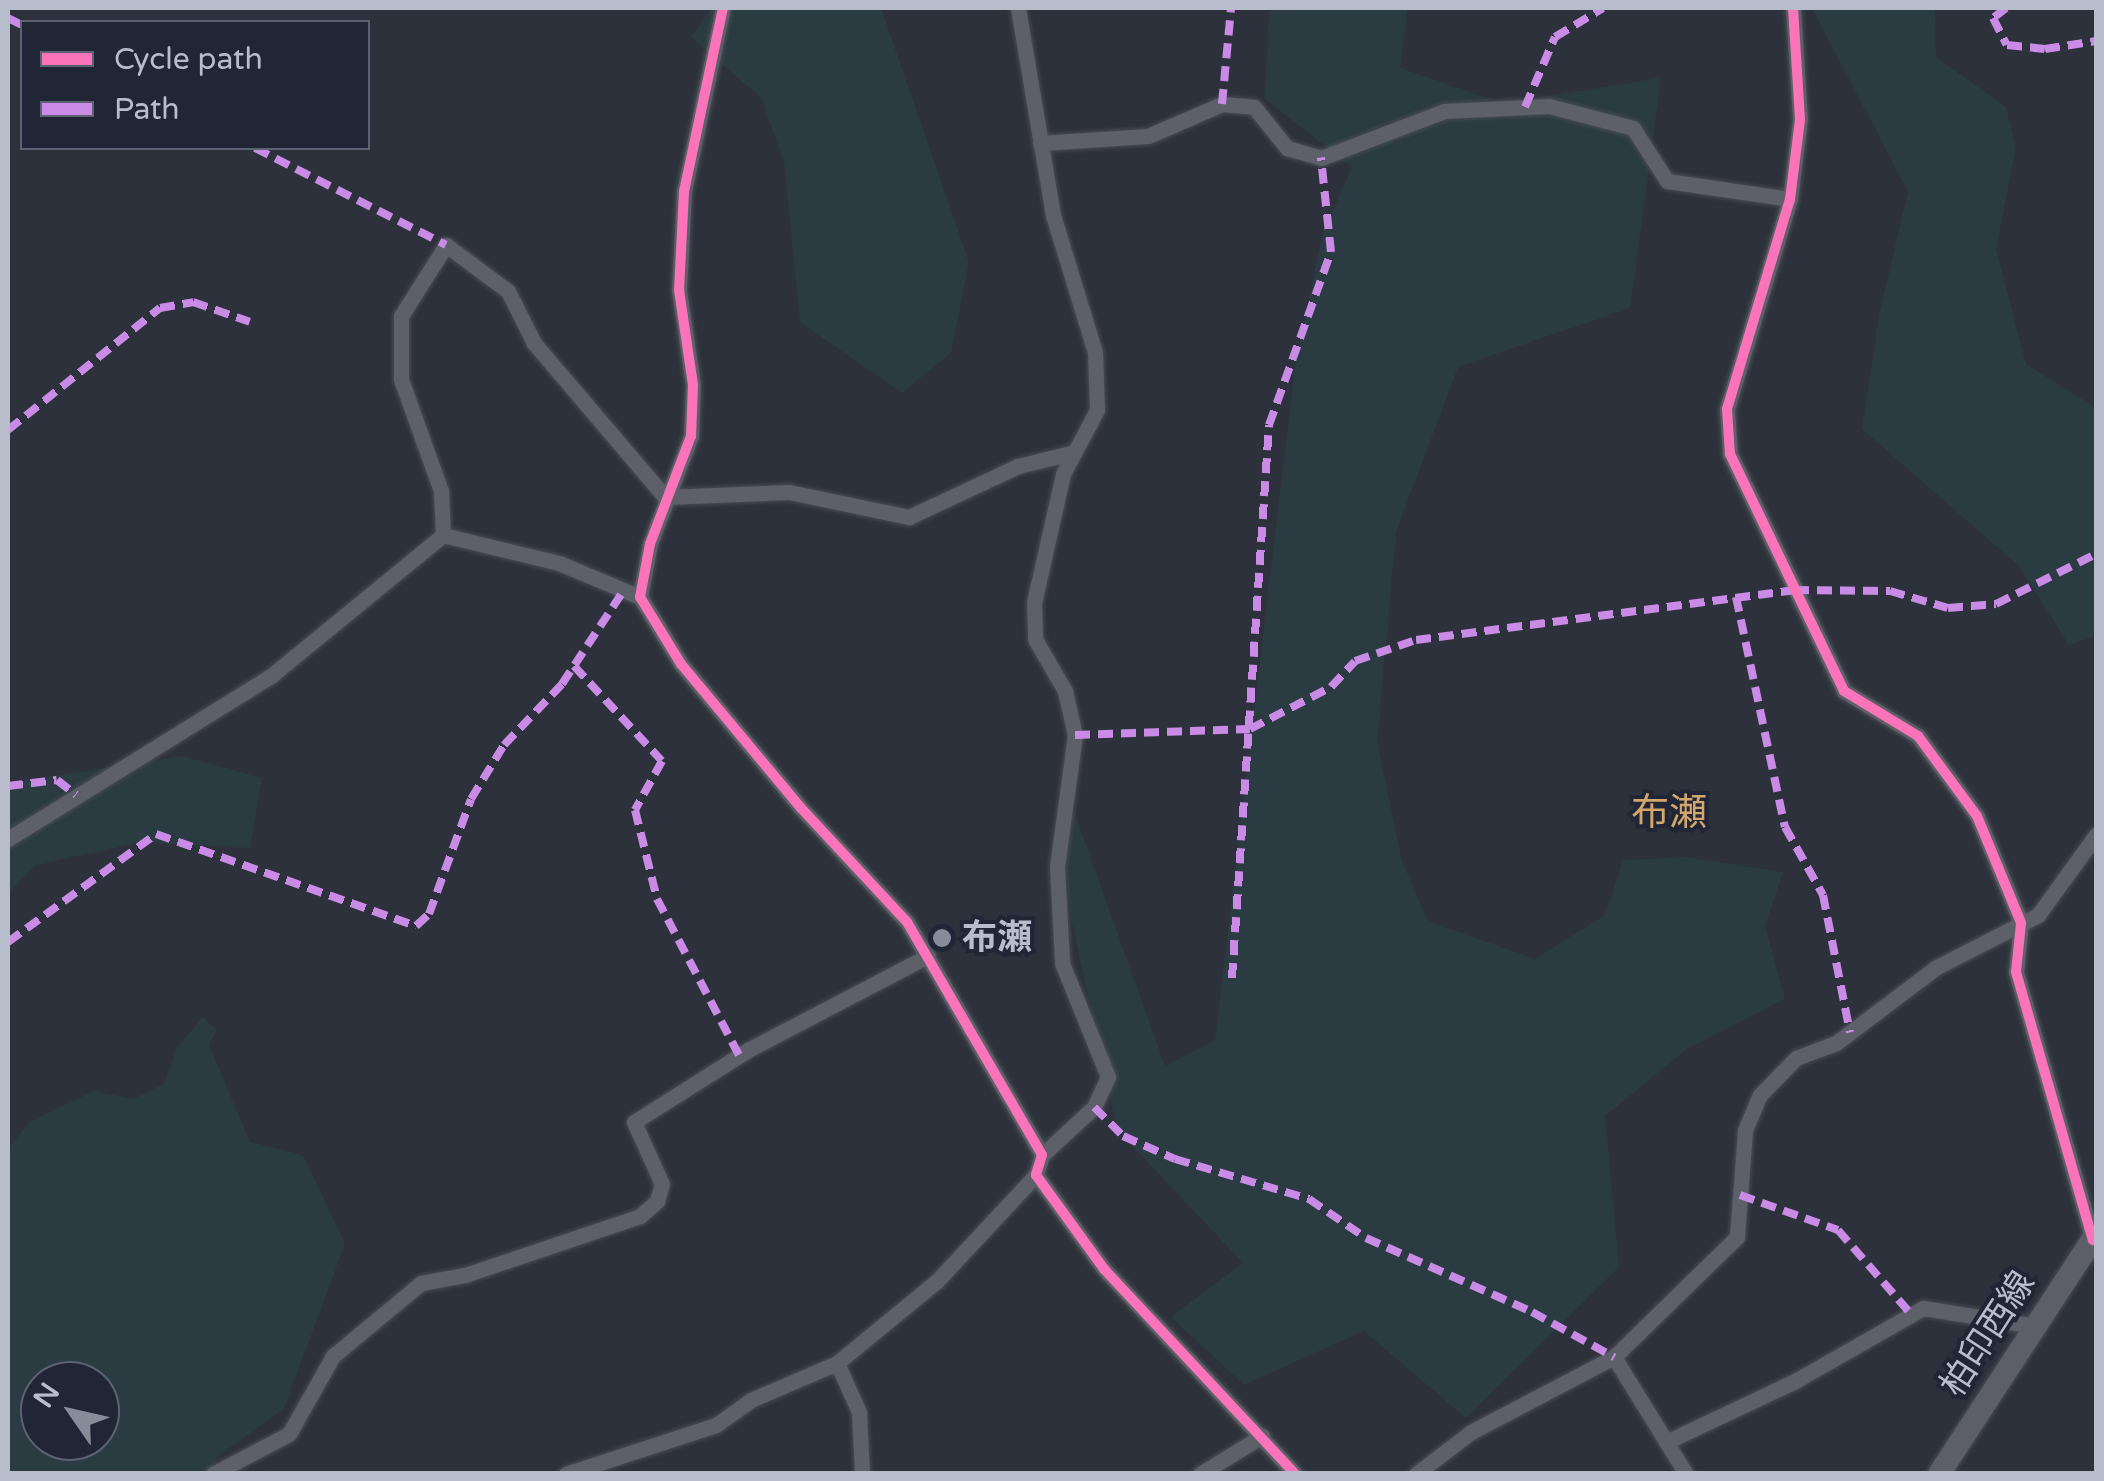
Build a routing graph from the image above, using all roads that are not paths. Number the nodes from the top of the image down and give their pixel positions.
1 (722, 8) edge
2 (1018, 8) edge
3 (1793, 8) edge
4 (1040, 142) junction
5 (1790, 199) junction
6 (1071, 454) junction
7 (666, 497) junction
8 (443, 535) junction
9 (640, 597) junction
10 (2096, 835) edge
11 (8, 839) edge
12 (2022, 923) junction
13 (928, 956) junction
14 (1042, 1155) junction
15 (1036, 1175) junction
16 (2095, 1237) edge
17 (2036, 1326) junction
18 (1614, 1357) junction
19 (837, 1362) junction
20 (1262, 1436) junction
21 (1666, 1442) junction
22 (212, 1474) edge
23 (566, 1474) edge
24 (862, 1474) edge
25 (1200, 1474) edge
26 (1295, 1474) edge
27 (1416, 1474) edge
28 (1686, 1474) edge
29 (1938, 1474) edge

1 - 7 street
2 - 4 street
3 - 5 street
4 - 5 street
4 - 6 street
5 - 12 street
6 - 7 street
6 - 14 street
7 - 8 street
7 - 9 street
8 - 9 street
8 - 11 street
9 - 13 street
10 - 12 street
12 - 16 street
12 - 18 street
13 - 14 street
13 - 22 street
14 - 15 street
15 - 19 street
15 - 20 street
16 - 17 main road, 柏印西線
17 - 21 street
17 - 29 main road, 柏印西線
18 - 21 street
18 - 27 street
19 - 23 street
19 - 24 street
20 - 25 street
20 - 26 street
21 - 28 street

